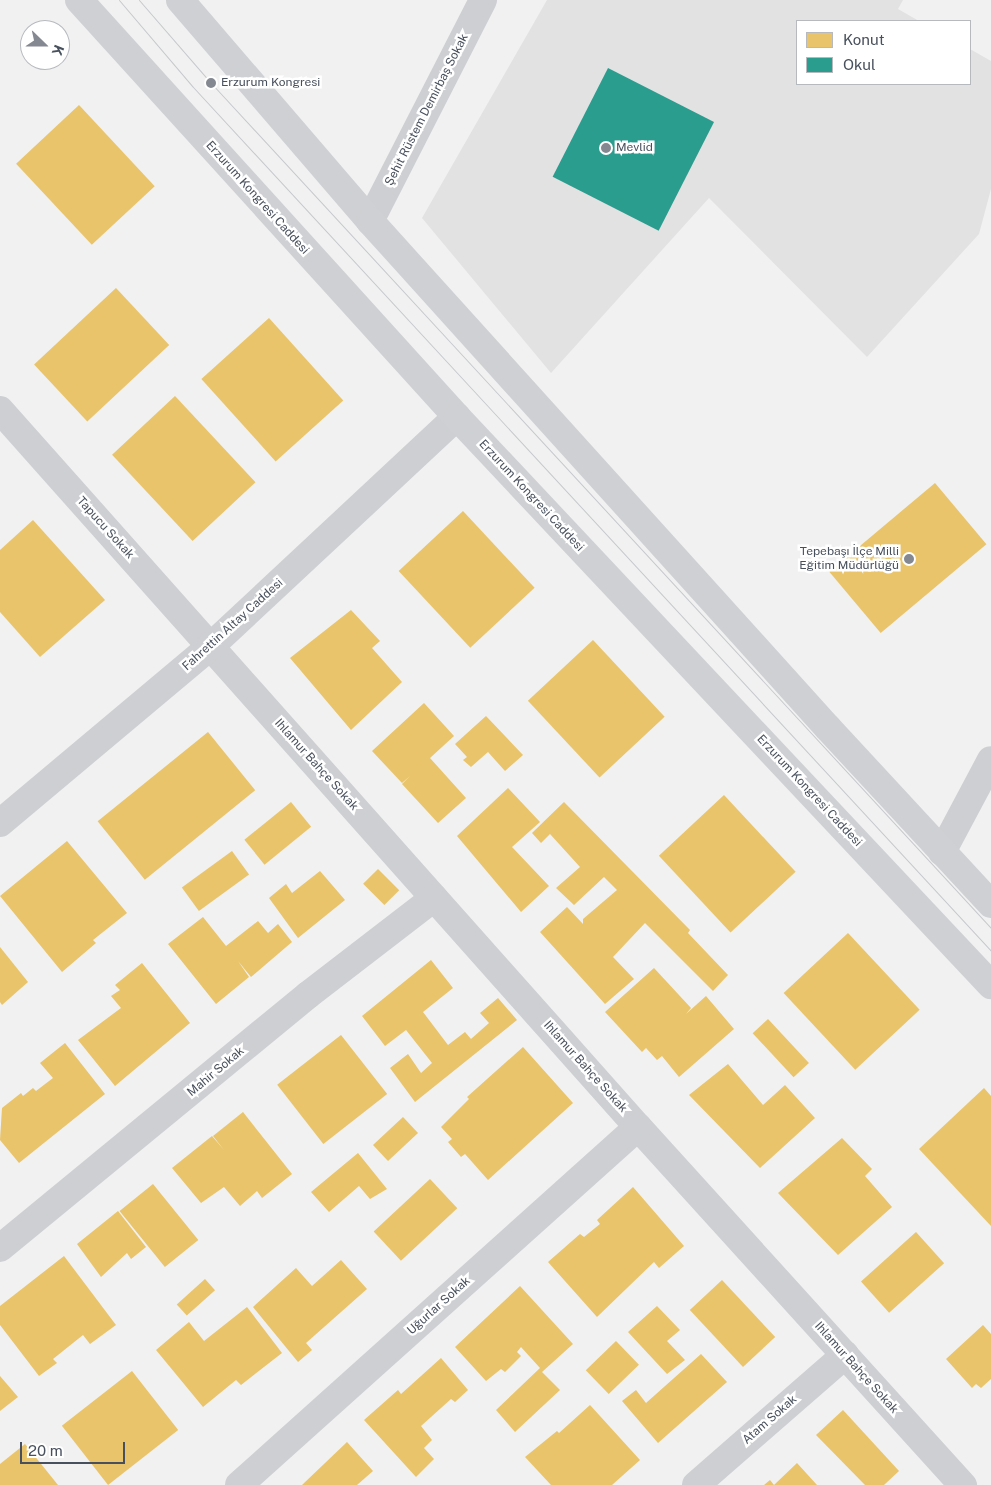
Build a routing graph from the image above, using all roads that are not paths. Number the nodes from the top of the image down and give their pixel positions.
1 (79, 0) edge
2 (180, 0) edge
3 (483, 0) edge
4 (370, 221) junction
5 (0, 410) edge
6 (457, 417) junction
7 (211, 646) junction
8 (991, 760) edge
9 (0, 822) edge
10 (942, 852) junction
11 (434, 898) junction
12 (991, 904) edge
13 (991, 985) edge
14 (638, 1126) junction
15 (0, 1248) edge
16 (844, 1355) junction
17 (240, 1485) edge
18 (696, 1485) edge
19 (963, 1485) edge

1 - 6 main road, Erzurum Kongresi Caddesi
2 - 4 main road
3 - 4 street, Şehit Rüstem Demirbaş Sokak
4 - 10 main road
5 - 7 street, Tapucu Sokak
6 - 7 street, Fahrettin Altay Caddesi
6 - 13 main road, Erzurum Kongresi Caddesi
7 - 9 street, Fahrettin Altay Caddesi
7 - 11 street, Ihlamur Bahçe Sokak
8 - 10 street
10 - 12 main road
11 - 14 street, Ihlamur Bahçe Sokak
11 - 15 street, Mahir Sokak
14 - 16 street, Ihlamur Bahçe Sokak
14 - 17 street, Uğurlar Sokak
16 - 18 street, Atam Sokak
16 - 19 street, Ihlamur Bahçe Sokak

